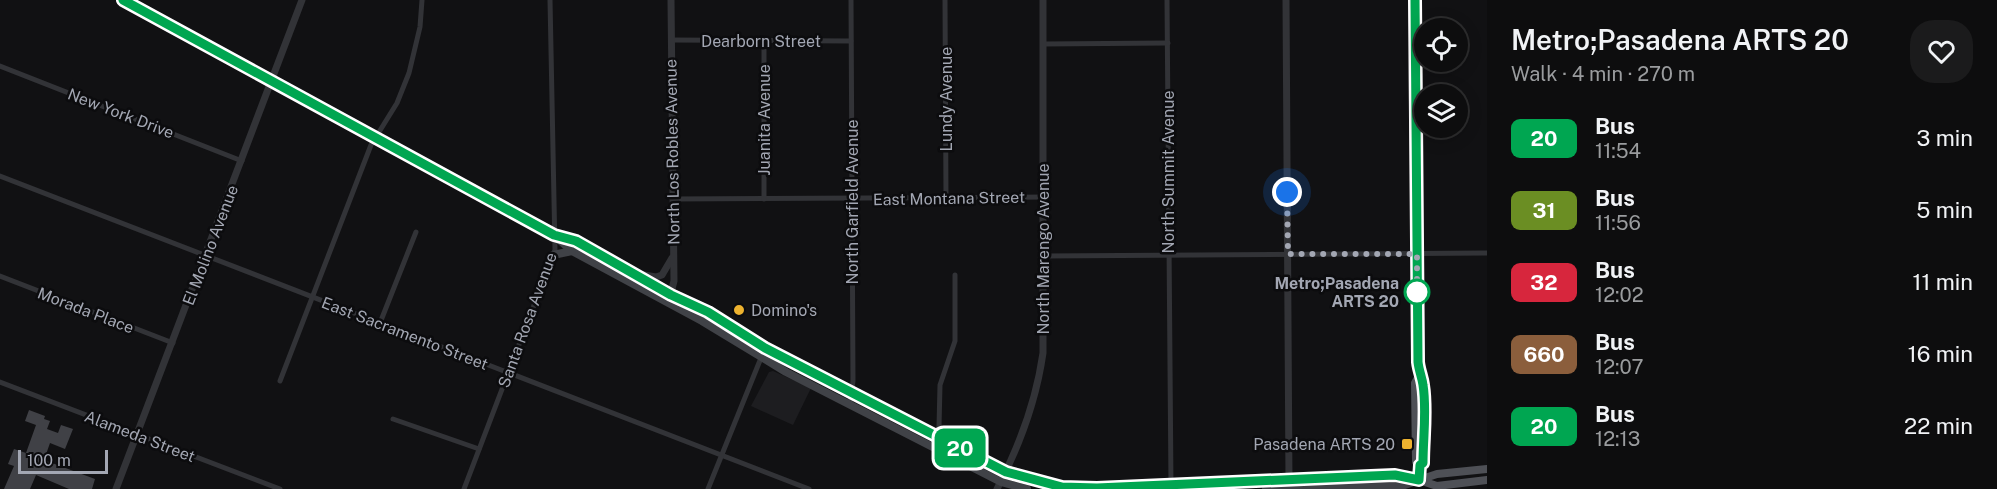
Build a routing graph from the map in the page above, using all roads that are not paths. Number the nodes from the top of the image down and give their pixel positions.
1 (124, 0) edge
2 (302, 0) edge
3 (422, 0) edge
4 (550, 0) edge
5 (671, 0) edge
6 (851, 0) edge
7 (945, 0) edge
8 (1043, 0) edge
9 (1167, 0) edge
10 (1286, 0) edge
11 (1415, 0) edge
12 (671, 40) junction
13 (764, 41) junction
14 (851, 41) junction
15 (1168, 43) junction
16 (1043, 44) junction
17 (0, 66) edge
18 (271, 81) junction
19 (376, 139) junction
20 (242, 161) junction
21 (0, 176) edge
22 (1045, 197) junction
23 (946, 198) junction
24 (764, 199) junction
25 (852, 199) junction
26 (672, 200) junction
27 (416, 232) dead end
28 (554, 235) junction
29 (572, 251) junction
30 (1487, 253) edge
31 (1288, 254) junction
32 (1417, 254) junction
33 (553, 255) junction
34 (1168, 255) junction
35 (206, 256) junction
36 (673, 256) junction
37 (1045, 256) junction
38 (638, 274) junction
39 (955, 274) dead end
40 (0, 276) edge
41 (312, 297) junction
42 (669, 299) junction
43 (380, 323) junction
44 (726, 323) junction
45 (722, 332) junction
46 (173, 343) junction
47 (765, 348) junction
48 (760, 358) junction
49 (508, 372) junction
50 (280, 381) dead end
51 (0, 382) edge
52 (852, 393) junction
53 (850, 404) junction
54 (393, 419) dead end
55 (137, 434) junction
56 (936, 436) junction
57 (932, 447) junction
58 (479, 449) junction
59 (721, 455) junction
60 (1487, 469) edge
61 (1006, 472) junction
62 (1289, 478) junction
63 (1487, 480) edge
64 (999, 485) edge
65 (1419, 485) edge
66 (1170, 486) junction
67 (1290, 488) edge
68 (116, 489) edge
69 (280, 489) edge
70 (464, 489) edge
71 (708, 489) edge
72 (809, 489) edge
73 (1027, 489) edge
74 (1266, 489) edge

1 - 18 main road
2 - 18 street, El Molino Avenue
3 - 19 street
4 - 28 street, Santa Rosa Avenue
5 - 12 street, North Los Robles Avenue
6 - 14 street, North Garfield Avenue
7 - 23 street, Lundy Avenue
8 - 16 street, North Marengo Avenue
9 - 15 street, North Summit Avenue
10 - 31 street
11 - 32 main road
12 - 13 street, Dearborn Street
12 - 26 street, North Los Robles Avenue
13 - 14 street, Dearborn Street
13 - 24 street, Juanita Avenue
14 - 25 street, North Garfield Avenue
15 - 16 street
15 - 34 street, North Summit Avenue
16 - 22 street, North Marengo Avenue
17 - 20 street, New York Drive
18 - 19 main road
18 - 20 street, El Molino Avenue
19 - 28 main road
19 - 41 street
20 - 35 street, El Molino Avenue
21 - 35 street, East Sacramento Street
22 - 23 street, East Montana Street
22 - 37 street, North Marengo Avenue
23 - 25 street, East Montana Street
24 - 25 street, East Montana Street
24 - 26 street, East Montana Street
25 - 52 street, North Garfield Avenue
26 - 36 street, North Los Robles Avenue
27 - 43 street
28 - 29 main road
28 - 33 street, Santa Rosa Avenue
28 - 38 main road
29 - 33 main road
29 - 42 main road
30 - 32 street
31 - 32 street
31 - 34 street
31 - 62 street
32 - 65 main road
33 - 49 street, Santa Rosa Avenue
34 - 37 street
34 - 66 street, North Summit Avenue
35 - 41 street, East Sacramento Street
35 - 46 street, El Molino Avenue
36 - 38 street
36 - 42 street, North Los Robles Avenue
37 - 61 street, North Marengo Avenue
38 - 42 main road
39 - 56 street
40 - 46 street, Morada Place
41 - 43 street, East Sacramento Street
41 - 50 street
42 - 44 main road
42 - 45 main road
43 - 49 street, East Sacramento Street
44 - 45 main road
44 - 47 main road
45 - 48 main road
46 - 55 street, El Molino Avenue
47 - 48 street
47 - 52 main road
48 - 53 main road
48 - 59 street
49 - 58 street, Santa Rosa Avenue
49 - 59 street, East Sacramento Street
51 - 55 street, Alameda Street
52 - 53 street, North Garfield Avenue
52 - 56 main road
53 - 57 main road
54 - 58 street
55 - 68 street, El Molino Avenue
55 - 69 street, Alameda Street
56 - 57 street
56 - 61 main road
57 - 64 main road
58 - 70 street, Santa Rosa Avenue
59 - 71 street
59 - 72 street, East Sacramento Street
60 - 65 main road
61 - 64 street, North Marengo Avenue
61 - 66 main road
62 - 65 main road
62 - 66 main road
62 - 67 street
63 - 65 main road
64 - 73 main road
65 - 67 main road
67 - 74 main road

